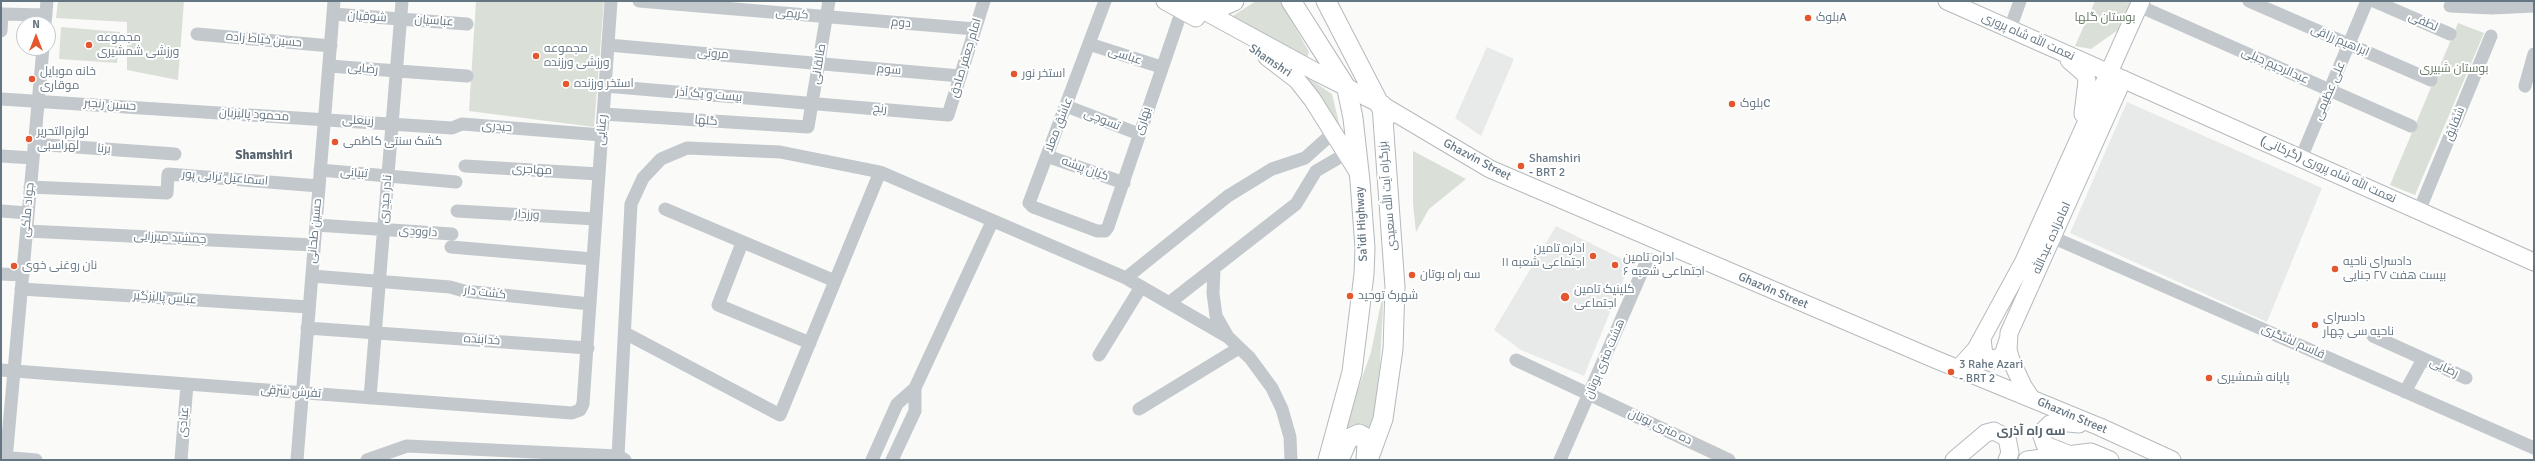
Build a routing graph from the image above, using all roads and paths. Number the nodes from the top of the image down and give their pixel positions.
1 (47, 1) edge
2 (402, 1) edge
3 (611, 1) edge
4 (639, 1) edge
5 (829, 1) edge
6 (984, 1) edge
7 (1105, 1) edge
8 (1165, 1) edge
9 (1234, 1) edge
10 (1291, 1) edge
11 (1326, 1) edge
12 (1947, 1) edge
13 (2020, 1) edge
14 (2249, 1) edge
15 (2367, 1) edge
16 (2374, 1) edge
17 (2140, 4) edge
18 (2450, 6) dead end
19 (2534, 6) edge
20 (1190, 7) edge
21 (334, 8) edge
22 (1, 14) edge
23 (16, 16) edge
24 (45, 16) edge
25 (826, 16) junction
26 (401, 19) junction
27 (467, 24) dead end
28 (2010, 28) junction
29 (975, 29) junction
30 (1, 31) edge
31 (197, 34) dead end
32 (2450, 34) dead end
33 (2491, 36) dead end
34 (1090, 44) junction
35 (2349, 44) junction
36 (608, 45) junction
37 (331, 46) junction
38 (2121, 47) junction
39 (2061, 51) junction
40 (2534, 54) edge
41 (42, 56) edge
42 (2079, 59) junction
43 (819, 64) junction
44 (329, 66) junction
45 (1161, 67) junction
46 (396, 72) junction
47 (467, 76) dead end
48 (960, 76) junction
49 (2116, 76) junction
50 (2431, 80) dead end
51 (605, 86) junction
52 (2525, 86) dead end
53 (1347, 89) junction
54 (2330, 91) junction
55 (1, 99) edge
56 (38, 101) junction
57 (812, 104) junction
58 (1382, 105) junction
59 (1066, 106) junction
60 (183, 110) joint
61 (603, 114) junction
62 (948, 115) joint
63 (324, 119) junction
64 (392, 123) junction
65 (2411, 126) dead end
66 (808, 127) joint
67 (1334, 132) junction
68 (1139, 134) junction
69 (602, 135) junction
70 (2078, 140) junction
71 (34, 144) junction
72 (1347, 153) junction
73 (175, 154) dead end
74 (1, 156) edge
75 (1047, 156) junction
76 (33, 158) junction
77 (2302, 158) junction
78 (465, 166) dead end
79 (320, 170) junction
80 (880, 172) junction
81 (599, 174) junction
82 (1359, 175) junction
83 (388, 176) junction
84 (456, 182) dead end
85 (1124, 183) junction
86 (319, 186) junction
87 (30, 187) junction
88 (664, 209) dead end
89 (1, 211) edge
90 (457, 211) dead end
91 (2419, 211) junction
92 (28, 212) junction
93 (596, 219) junction
94 (992, 222) junction
95 (316, 224) junction
96 (384, 229) junction
97 (26, 231) junction
98 (1105, 231) joint
99 (2052, 237) junction
100 (742, 243) junction
101 (314, 246) junction
102 (1648, 258) dead end
103 (593, 259) junction
104 (2534, 262) edge
105 (1214, 268) junction
106 (1, 274) edge
107 (23, 276) junction
108 (312, 276) junction
109 (1126, 278) junction
110 (380, 280) junction
111 (835, 281) junction
112 (1141, 287) junction
113 (21, 289) junction
114 (1169, 303) junction
115 (590, 304) junction
116 (309, 307) junction
117 (307, 328) junction
118 (625, 333) junction
119 (376, 334) junction
120 (2373, 336) dead end
121 (1228, 337) junction
122 (1982, 339) junction
123 (2008, 340) junction
124 (810, 343) junction
125 (588, 348) junction
126 (1239, 348) junction
127 (1099, 355) dead end
128 (2423, 359) junction
129 (1516, 360) dead end
130 (1958, 369) junction
131 (8, 370) edge
132 (2466, 378) dead end
133 (187, 384) junction
134 (915, 388) junction
135 (2406, 392) junction
136 (302, 393) junction
137 (1590, 394) junction
138 (370, 398) junction
139 (2031, 398) junction
140 (1139, 409) dead end
141 (580, 410) joint
142 (2100, 427) junction
143 (2534, 448) edge
144 (2068, 454) junction
145 (1958, 457) edge
146 (5, 458) edge
147 (622, 458) edge
148 (36, 460) edge
149 (181, 460) edge
150 (296, 460) edge
151 (367, 460) edge
152 (872, 460) edge
153 (892, 460) edge
154 (1291, 460) edge
155 (1328, 460) edge
156 (1339, 460) edge
157 (1367, 460) edge
158 (1560, 460) edge
159 (1730, 460) edge
160 (2007, 460) edge
161 (2027, 460) edge
162 (2110, 460) edge
163 (2172, 460) edge

1 - 24 street
2 - 26 street, نادر حیدری
3 - 36 street, رعنایی
4 - 25 street, کریمی
5 - 25 street, طالقانی
6 - 29 street, امام جعفر صادق
7 - 34 street, عاشق معلا
8 - 20 main road, Shamshri
9 - 20 highway
10 - 53 highway, Sa'idi Highway
11 - 58 highway
12 - 28 main road, نعمت الله شاه پروری
13 - 28 street
14 - 35 street, ابراهیم رزاقی
15 - 35 street, علی عظیمی
16 - 32 street, لطفی
17 - 38 main road
17 - 54 street, عبدالرحیم جبلی
18 - 19 street
20 - 45 street, بهاری
20 - 53 main road, Shamshri
20 - 67 main road, Shamshri
21 - 26 street, شوقیان
21 - 37 street, حسین طحانی
22 - 23 street
22 - 30 street
25 - 29 street, دوم
25 - 43 street, طالقانی
26 - 27 street, عباسیان
26 - 46 street, نادر حیدری
28 - 39 main road, نعمت الله شاه پروری
29 - 48 street, امام جعفر صادق
31 - 37 street, حسین خیاط زاده
33 - 91 street, شقایق
34 - 45 street, عباسی
34 - 59 street, عاشق معلا
35 - 50 street, ابراهیم رزاقی
35 - 54 street, علی عظیمی
36 - 43 street, مروتی
36 - 51 street, رعنایی
37 - 44 street, حسین طحانی
38 - 42 main road
38 - 49 main road
39 - 42 main road, نعمت الله شاه پروری
39 - 70 main road
40 - 52 street
41 - 56 street, جواد ملکی
42 - 49 main road, نعمت الله شاه پروری
43 - 48 street, سوم
43 - 57 street, طالقانی
44 - 46 street, رضایی
44 - 63 street, حسین طحانی
45 - 68 street, بهاری
46 - 47 street, رضایی
46 - 64 street, نادر حیدری
48 - 62 street, امام جعفر صادق
49 - 70 main road, امامزاده عبدالله
49 - 77 main road, نعمت الله شاه پروری (گرکانی)
49 - 99 main road, امامزاده عبدالله
51 - 57 street, بیست و یک آذر
51 - 61 street, رعنایی
53 - 58 main road, Shamshri
53 - 82 highway, Sa'idi Highway
54 - 65 street, عبدالرحیم جبلی
54 - 77 street, علی عظیمی
55 - 56 street, حسین رنجبر
56 - 60 street, حسین رنجبر
56 - 71 street, جواد ملکی
57 - 62 street, رنج
57 - 66 street, طالقانی
58 - 130 main road, Ghazvin Street
58 - 157 highway, بزرگراه آیت الله سعیدی
59 - 68 street, تسوچی
59 - 75 street, عاشق معلا
60 - 63 street, محمود پالیزبان
61 - 66 street, گلها
61 - 69 street, رعنایی
63 - 64 street, زینعلی
63 - 79 street, حسین طحانی
64 - 69 street, حیدری
64 - 83 street, نادر حیدری
67 - 72 main road, Shamshri
67 - 109 street
68 - 85 street, بهاری
69 - 81 street, رعنایی
70 - 122 main road, امامزاده عبدالله
71 - 73 street, برنا
71 - 76 street, جواد ملکی
72 - 82 main road, Shamshri
72 - 105 street
74 - 76 street
75 - 85 street, کیان پیشه
75 - 98 street, عاشق معلا
76 - 87 street, جواد ملکی
77 - 91 main road, نعمت الله شاه پروری (گرکانی)
78 - 81 street, مهاجری
79 - 83 street, تبیانی
79 - 86 street, حسین طحانی
80 - 94 street
80 - 111 street
80 - 118 street
81 - 93 street, رعنایی
82 - 155 highway, Sa'idi Highway
83 - 84 street, تبیانی
83 - 96 street, نادر حیدری
85 - 98 street, بهاری
86 - 87 street, اسماعیل ترابی پور
86 - 95 street, حسین طحانی
87 - 92 street, جواد ملکی
88 - 100 street
89 - 92 street
90 - 93 street, ورزدار
91 - 104 main road, نعمت الله شاه پروری (گرکانی)
92 - 97 street, جواد ملکی
93 - 103 street, رعنایی
94 - 109 street
94 - 134 street
95 - 96 street, داوودی
95 - 101 street, حسین طحانی
96 - 103 street, داوودی
96 - 110 street, نادر حیدری
97 - 101 street, جمشید میرزایی
97 - 107 street, جواد ملکی
99 - 123 main road, امامزاده عبدالله
99 - 135 street, قاسم لشگری
100 - 111 street
100 - 124 street
101 - 108 street, حسین طحانی
102 - 137 street, هشت متری بوتان
103 - 115 street, رعنایی
105 - 114 street
105 - 121 street
106 - 107 street
107 - 113 street, جواد ملکی
108 - 110 street, کشت دار
108 - 116 street, حسین طحانی
109 - 112 street
110 - 115 street, کشت دار
110 - 119 street, نادر حیدری
111 - 124 street
112 - 114 street
112 - 127 street
113 - 116 street, عباس پالیزگیر
113 - 131 street, جواد ملکی
114 - 121 street
115 - 125 street, رعنایی
116 - 117 street, حسین طحانی
117 - 119 street, خدابنده
117 - 136 street, حسین طحانی
118 - 124 street
118 - 147 street
119 - 125 street, خدابنده
119 - 138 street, نادر حیدری
120 - 128 street, رضایی
121 - 126 street
122 - 123 main road
122 - 130 main road, امامزاده عبدالله
123 - 139 main road, امامزاده عبدالله
125 - 141 street, رعنایی
126 - 140 street
126 - 154 street
128 - 132 street, رضایی
128 - 135 street, رضایی
129 - 137 street, ده متری بوتان
130 - 139 main road, Ghazvin Street
131 - 133 street, تفرش شرقی
131 - 146 street, جواد ملکی
133 - 136 street, تفرش شرقی
133 - 149 street, عبادی
134 - 152 street
134 - 153 street
135 - 143 street, قاسم لشگری
136 - 138 street, تفرش شرقی
136 - 150 street, حسین طحانی
137 - 158 street, هشت متری بوتان
137 - 159 street, ده متری بوتان
138 - 141 street, تفرش شرقی
139 - 142 main road, Ghazvin Street
142 - 144 main road
142 - 163 main road, Ghazvin Street
144 - 161 main road
144 - 162 main road
145 - 160 main road
146 - 148 street
147 - 151 street
156 - 157 highway

